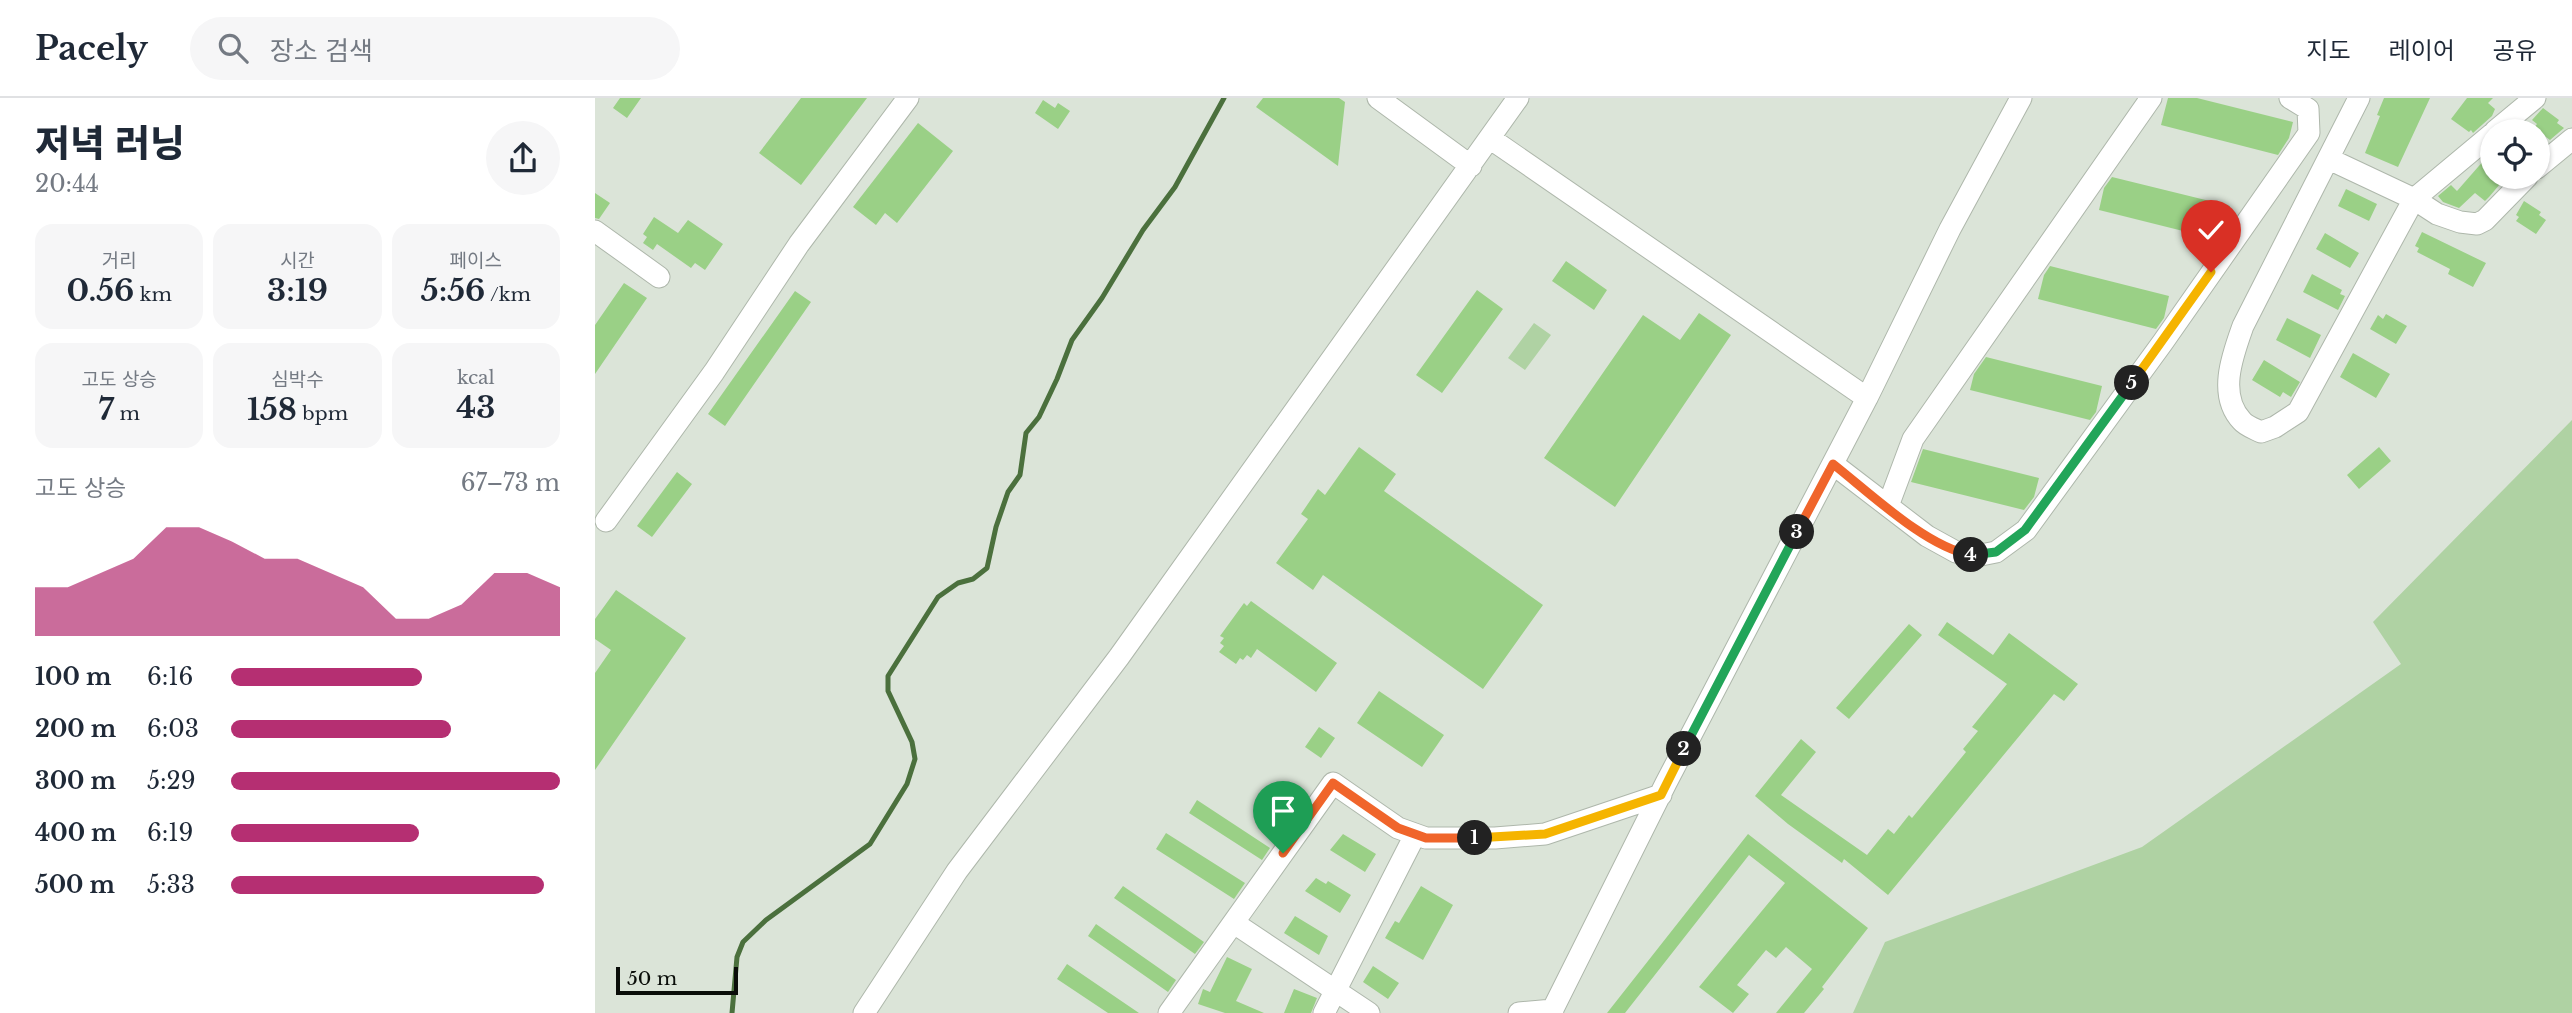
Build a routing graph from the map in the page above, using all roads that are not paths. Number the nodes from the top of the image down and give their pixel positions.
1 (908, 98) edge
2 (1378, 98) edge
3 (1518, 98) edge
4 (2021, 98) edge
5 (2151, 98) edge
6 (2290, 98) edge
7 (2359, 98) edge
8 (2535, 98) edge
9 (2510, 119) edge
10 (1491, 139) junction
11 (2572, 139) edge
12 (2480, 145) edge
13 (2550, 157) edge
14 (2329, 159) junction
15 (1471, 166) junction
16 (2515, 189) edge
17 (2414, 200) junction
18 (595, 230) edge
19 (659, 277) dead end
20 (1867, 398) junction
21 (1833, 464) junction
22 (1888, 506) junction
23 (606, 521) dead end
24 (1661, 795) junction
25 (1415, 835) junction
26 (1234, 923) junction
27 (1336, 990) junction
28 (1552, 1012) edge
29 (864, 1013) edge
30 (1169, 1013) edge
31 (1324, 1013) edge
32 (1369, 1013) edge
33 (1519, 1013) edge

1 - 23 street
2 - 15 street
3 - 10 street
4 - 20 street
5 - 22 street
6 - 22 street
7 - 14 street
8 - 9 street
10 - 15 street
10 - 20 street
11 - 13 street
12 - 17 street
14 - 17 street
14 - 17 street
15 - 29 street
16 - 17 street
18 - 19 street
20 - 21 street
21 - 22 street
21 - 24 street
24 - 25 street
24 - 28 street
25 - 26 street
25 - 27 street
26 - 27 street
26 - 30 street
27 - 31 street
27 - 32 street
28 - 33 street

